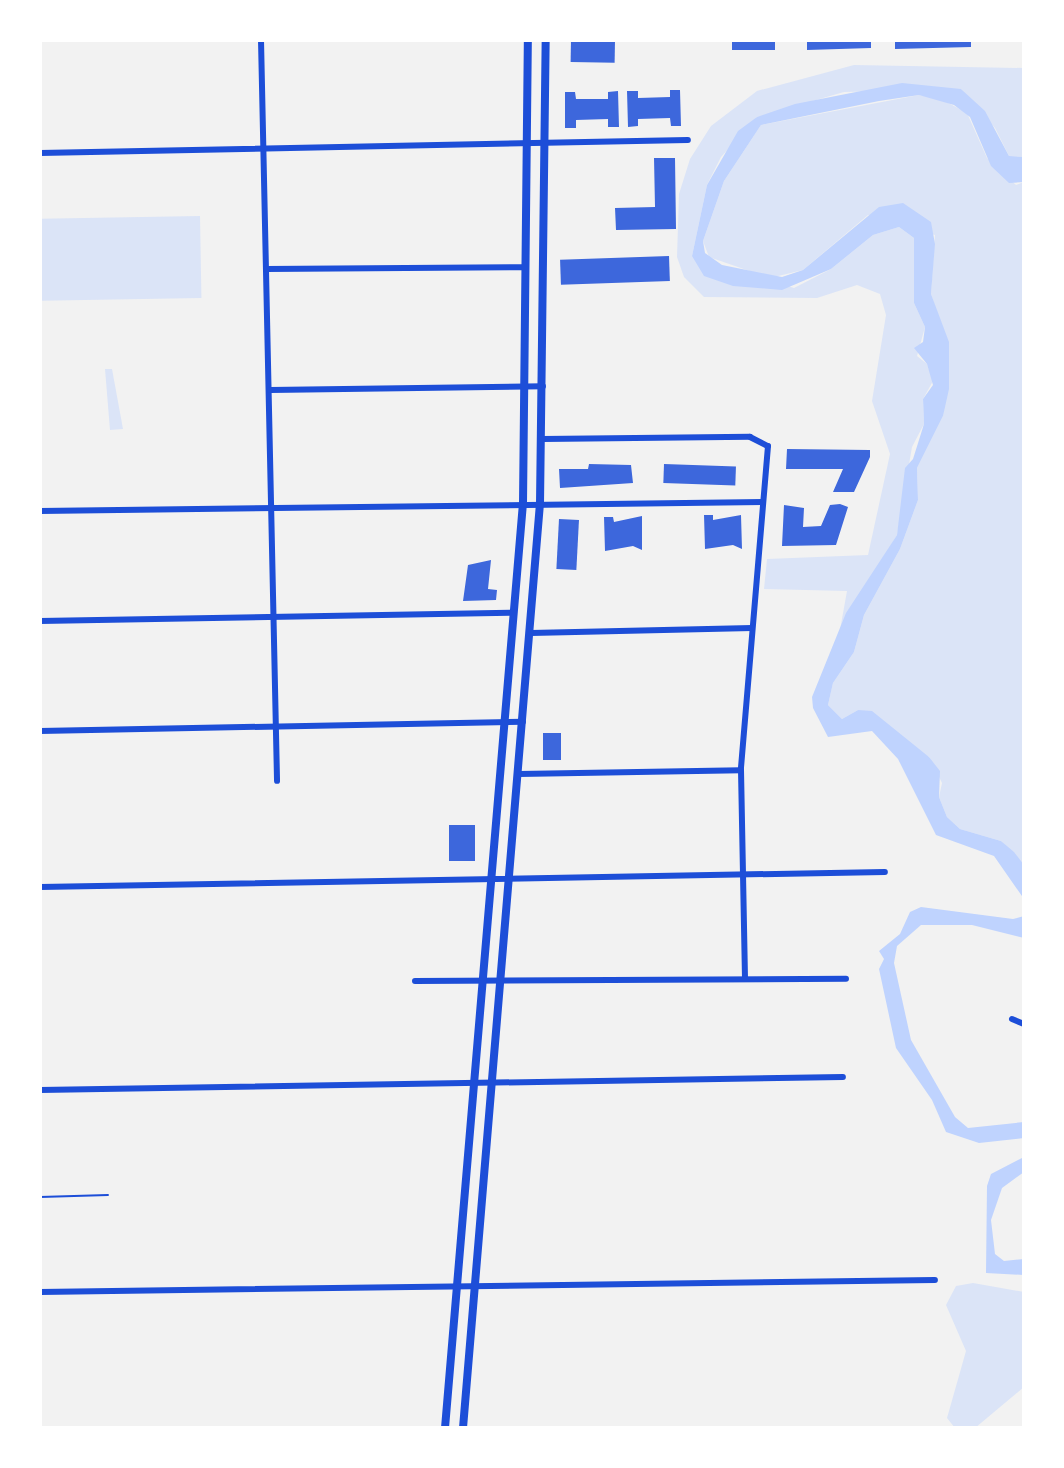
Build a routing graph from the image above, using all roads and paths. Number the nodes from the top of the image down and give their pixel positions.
1 (261, 40) edge
2 (528, 40) edge
3 (546, 40) edge
4 (688, 140) dead end
5 (527, 142) junction
6 (545, 143) junction
7 (264, 148) junction
8 (40, 153) edge
9 (524, 267) junction
10 (266, 269) junction
11 (523, 386) junction
12 (543, 386) junction
13 (270, 390) junction
14 (543, 439) junction
15 (763, 502) junction
16 (523, 503) junction
17 (540, 504) junction
18 (271, 507) junction
19 (40, 511) edge
20 (513, 613) junction
21 (273, 617) junction
22 (40, 621) edge
23 (752, 628) junction
24 (531, 633) junction
25 (505, 721) junction
26 (523, 722) junction
27 (277, 727) junction
28 (40, 731) edge
29 (741, 770) junction
30 (519, 774) junction
31 (277, 781) dead end
32 (745, 872) junction
33 (885, 872) dead end
34 (510, 877) junction
35 (491, 879) junction
36 (40, 887) edge
37 (745, 977) junction
38 (502, 978) junction
39 (483, 979) junction
40 (846, 979) dead end
41 (415, 981) dead end
42 (1012, 1019) dead end
43 (1024, 1024) edge
44 (843, 1077) dead end
45 (493, 1079) junction
46 (474, 1081) junction
47 (40, 1090) edge
48 (108, 1195) dead end
49 (40, 1197) edge
50 (935, 1280) dead end
51 (458, 1284) junction
52 (475, 1284) junction
53 (40, 1292) edge
54 (445, 1428) edge
55 (463, 1428) edge

1 - 7 street
2 - 5 main road
3 - 6 main road
4 - 6 street
5 - 6 street
5 - 7 street
5 - 9 main road
6 - 12 main road
7 - 8 street
7 - 10 street
9 - 10 street
9 - 11 main road
10 - 13 street
11 - 12 street
11 - 13 street
11 - 16 main road
12 - 14 main road
13 - 18 street
14 - 15 street
14 - 17 main road
15 - 17 street
15 - 23 street
16 - 17 street
16 - 18 street
16 - 20 main road
17 - 24 main road
18 - 19 street
18 - 21 street
20 - 21 street
20 - 25 main road
21 - 22 street
21 - 27 street
23 - 24 street
23 - 29 street
24 - 26 main road
25 - 26 street
25 - 27 street
25 - 35 main road
26 - 30 main road
27 - 28 street
27 - 31 street
29 - 30 street
29 - 32 street
30 - 34 main road
32 - 33 street
32 - 34 street
32 - 37 street
34 - 35 street
34 - 38 main road
35 - 36 street
35 - 39 main road
37 - 38 street
37 - 40 street
38 - 39 street
38 - 45 main road
39 - 41 street
39 - 46 main road
42 - 43 street
44 - 45 street
45 - 46 street
45 - 52 main road
46 - 47 street
46 - 51 main road
48 - 49 path
50 - 52 street
51 - 52 street
51 - 53 street
51 - 54 main road
52 - 55 main road

